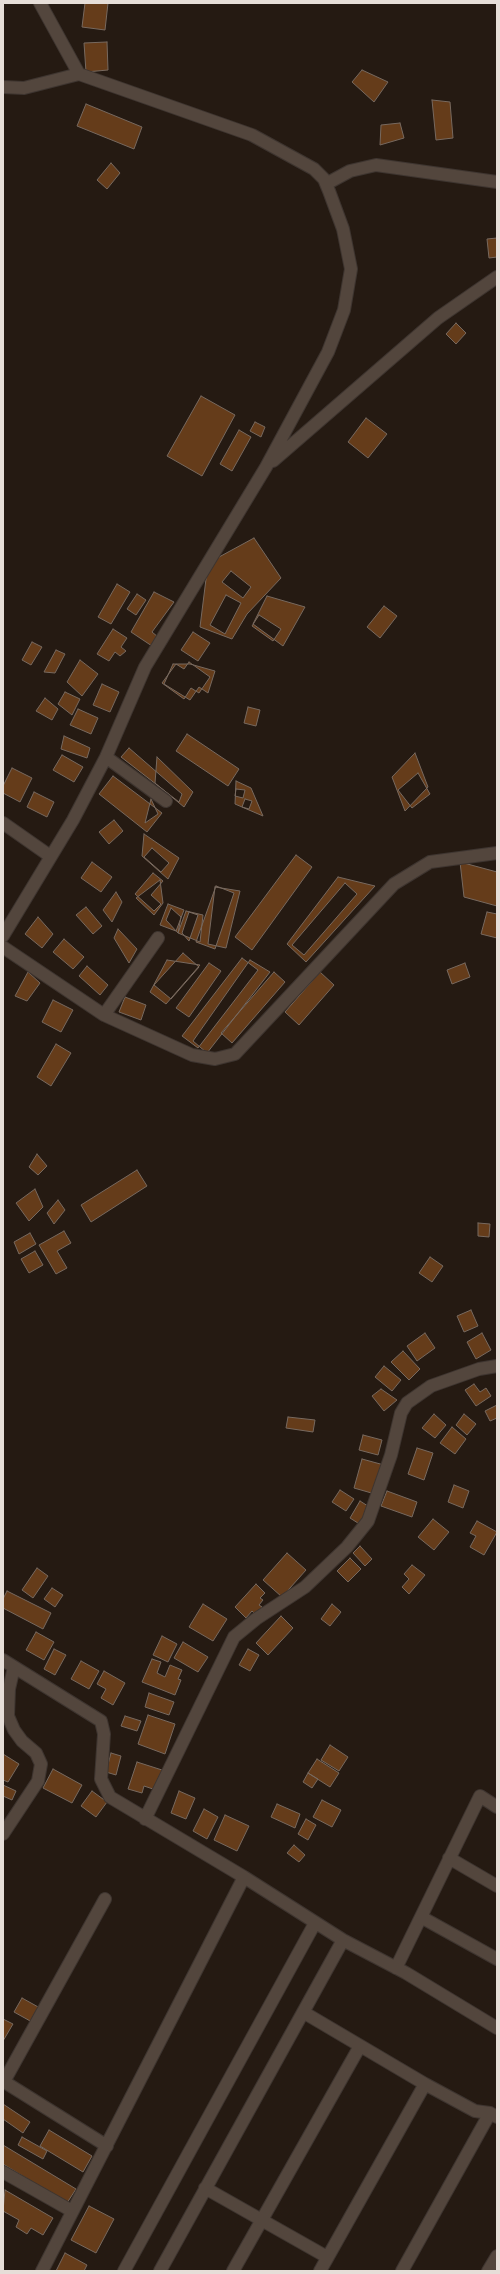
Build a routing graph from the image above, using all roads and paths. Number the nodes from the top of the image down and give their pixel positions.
1 (40, 3) edge
2 (79, 74) junction
3 (3, 87) edge
4 (497, 182) edge
5 (326, 184) junction
6 (497, 278) edge
7 (266, 466) junction
8 (106, 757) junction
9 (166, 801) dead end
10 (3, 823) edge
11 (497, 853) edge
12 (50, 856) junction
13 (3, 936) edge
14 (158, 938) dead end
15 (3, 947) edge
16 (104, 1015) junction
17 (497, 1366) edge
18 (3, 1660) edge
19 (14, 1667) junction
20 (497, 1807) edge
21 (145, 1819) junction
22 (3, 1834) edge
23 (449, 1858) junction
24 (244, 1877) junction
25 (497, 1886) edge
26 (105, 1899) dead end
27 (421, 1917) junction
28 (315, 1923) junction
29 (343, 1940) junction
30 (497, 1959) edge
31 (396, 1968) junction
32 (303, 2012) junction
33 (497, 2028) edge
34 (360, 2046) junction
35 (3, 2078) edge
36 (3, 2081) edge
37 (425, 2084) junction
38 (493, 2115) edge
39 (107, 2146) junction
40 (3, 2172) edge
41 (205, 2188) junction
42 (72, 2211) junction
43 (262, 2220) junction
44 (497, 2256) edge
45 (327, 2258) junction
46 (42, 2271) edge
47 (124, 2271) edge
48 (160, 2271) edge
49 (233, 2271) edge
50 (320, 2271) edge
51 (402, 2271) edge
52 (488, 2271) edge

1 - 2 street
2 - 3 street
2 - 5 street
4 - 5 street
5 - 7 street
6 - 7 street
7 - 8 street
8 - 9 street
8 - 12 street
10 - 12 street
11 - 16 street
12 - 13 street
14 - 16 street
15 - 16 street
17 - 21 street
18 - 19 street
19 - 21 street
19 - 22 street
20 - 23 street
21 - 24 street
23 - 25 street
23 - 27 street
24 - 28 street
24 - 39 street
26 - 35 street
27 - 30 street
27 - 31 street
28 - 29 street
28 - 47 street
29 - 31 street
29 - 32 street
31 - 33 street
32 - 34 street
32 - 41 street
34 - 37 street
34 - 43 street
36 - 39 street
37 - 38 street
37 - 45 street
38 - 51 street
39 - 42 street
40 - 42 street
41 - 43 street
41 - 48 street
42 - 46 street
43 - 45 street
43 - 49 street
44 - 52 street
45 - 50 street

